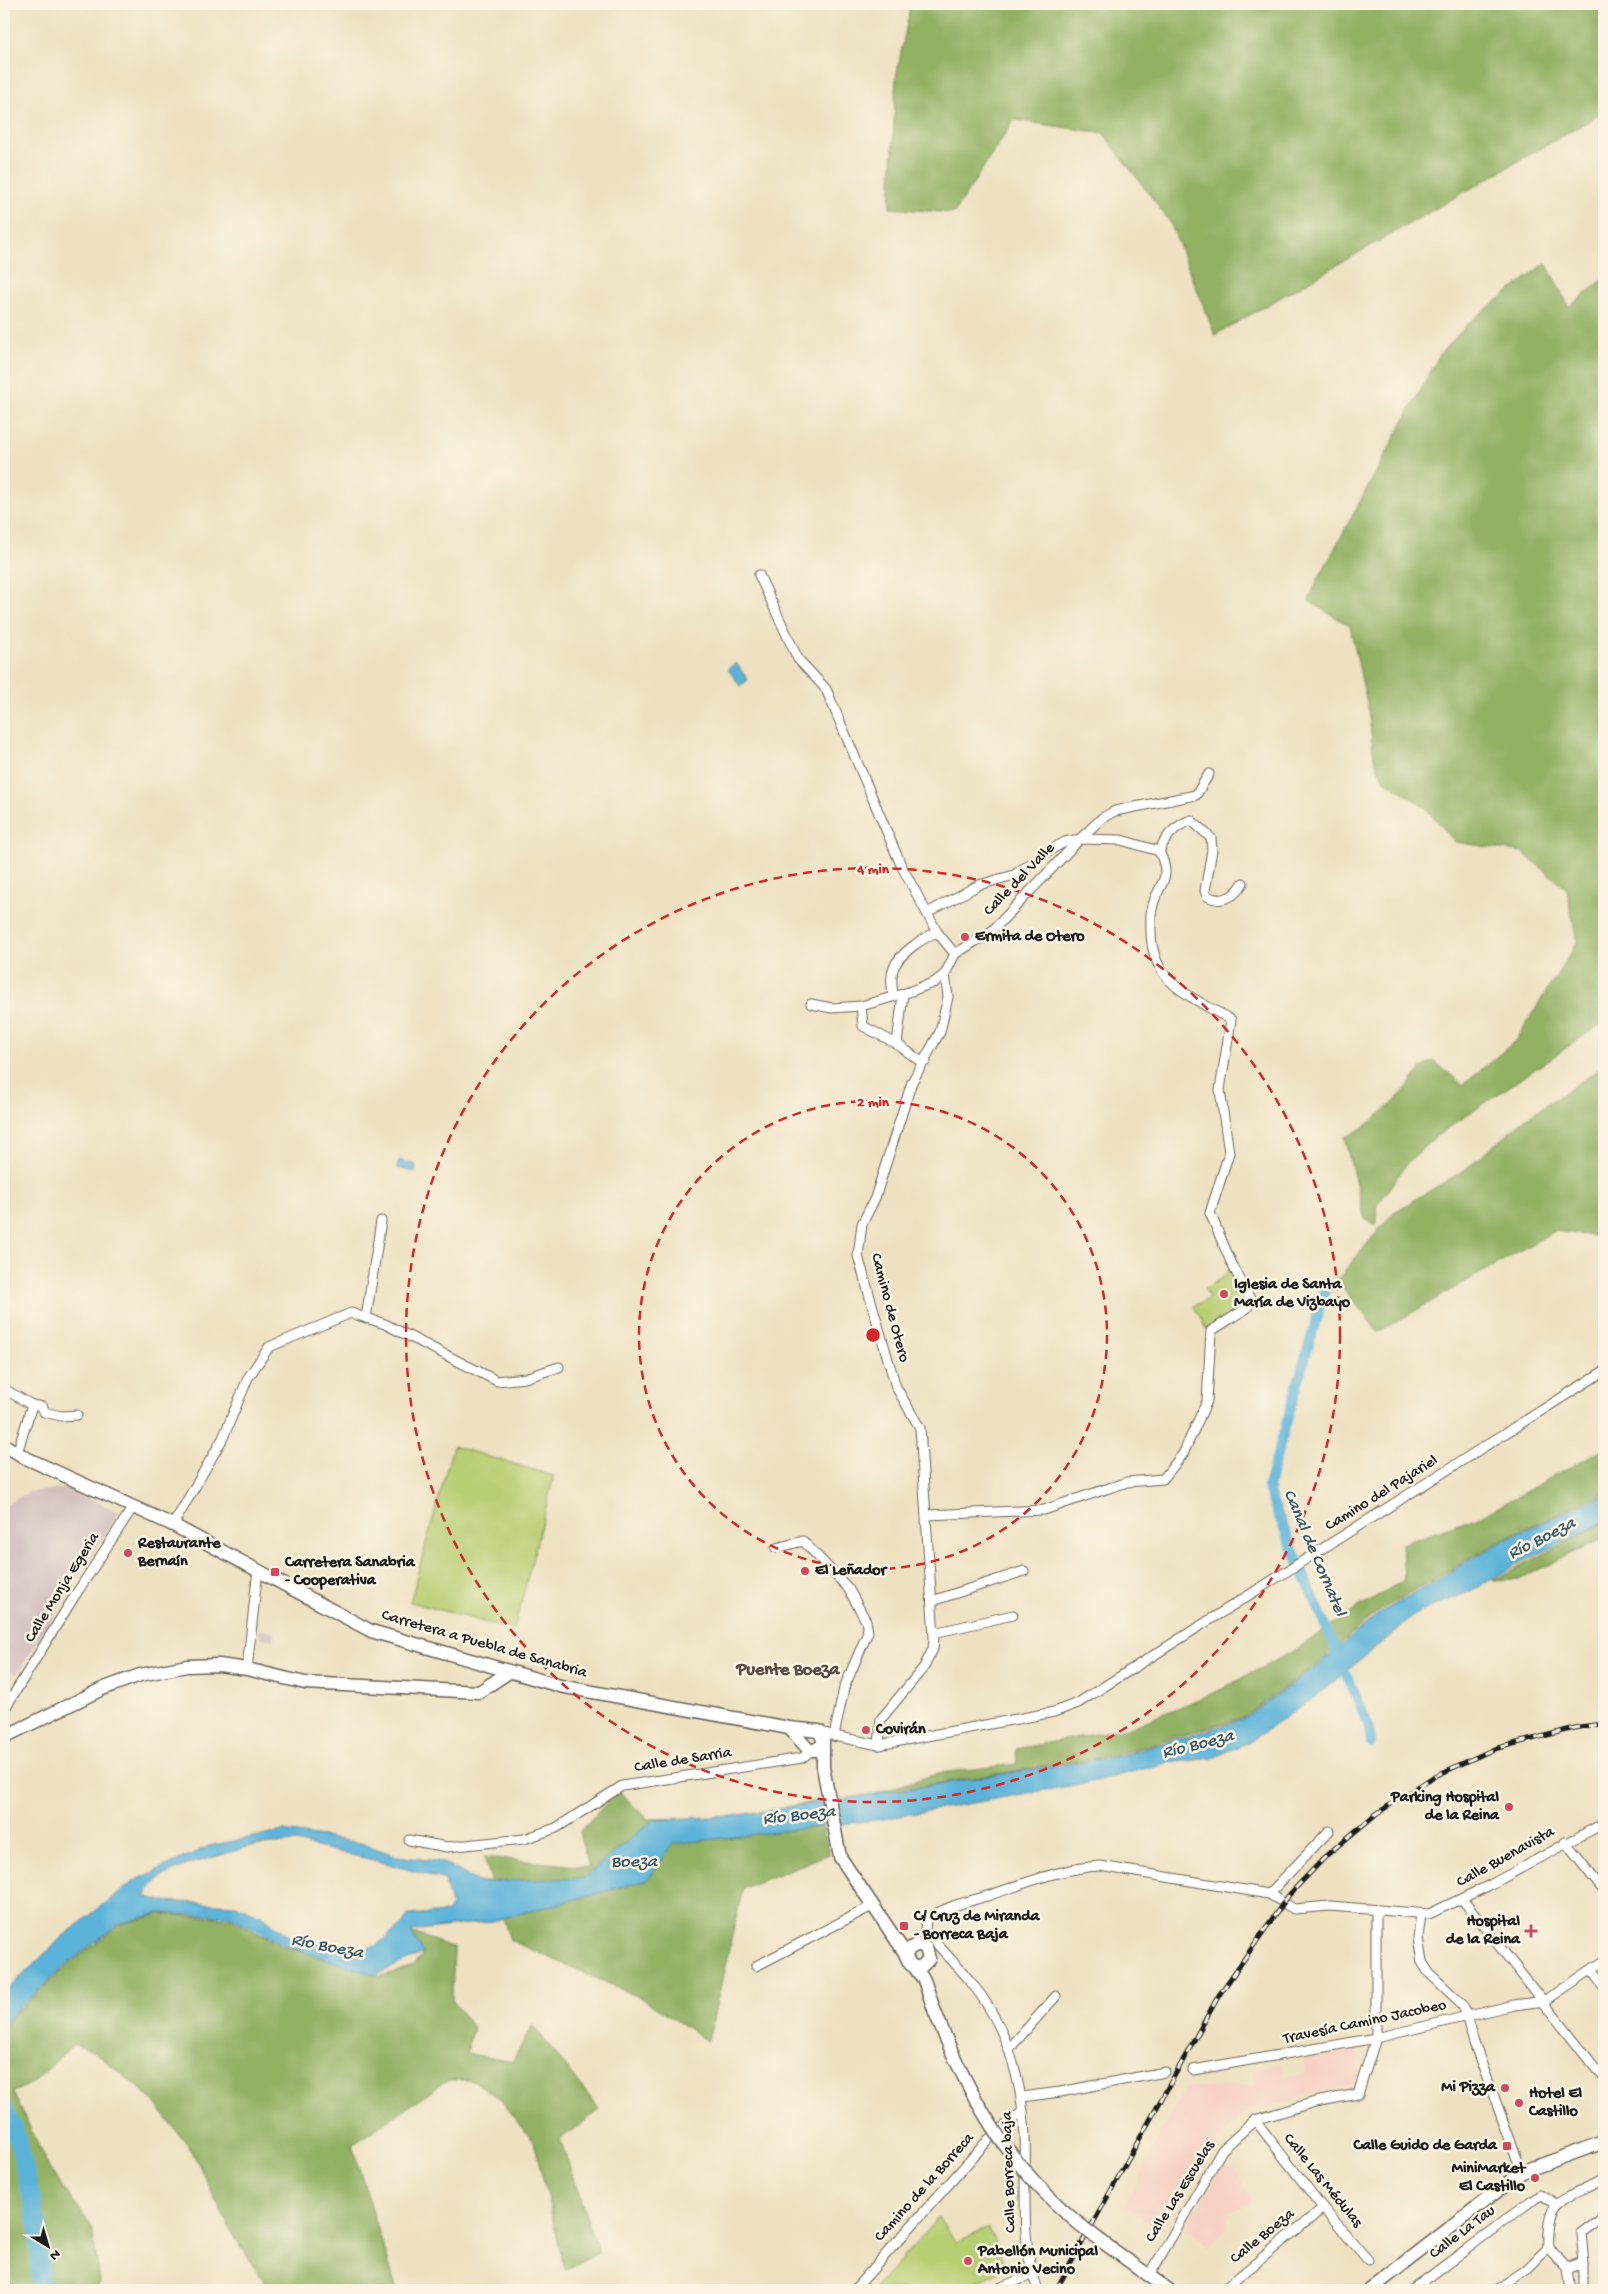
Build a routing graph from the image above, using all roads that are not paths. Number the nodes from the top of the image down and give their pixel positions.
1 (759, 575) dead end
2 (1209, 774) dead end
3 (1080, 839) junction
4 (1159, 851) junction
5 (1243, 883) dead end
6 (927, 913) junction
7 (937, 932) junction
8 (955, 954) junction
9 (945, 974) junction
10 (903, 994) junction
11 (891, 997) junction
12 (811, 1004) dead end
13 (862, 1006) junction
14 (896, 1044) junction
15 (926, 1062) junction
16 (381, 1220) dead end
17 (366, 1318) junction
18 (559, 1367) dead end
19 (1604, 1371) edge
20 (4, 1389) edge
21 (32, 1405) junction
22 (77, 1415) dead end
23 (4, 1445) edge
24 (17, 1453) junction
25 (133, 1507) junction
26 (927, 1515) junction
27 (173, 1525) junction
28 (776, 1548) dead end
29 (258, 1569) junction
30 (1024, 1571) dead end
31 (932, 1601) junction
32 (1013, 1615) dead end
33 (934, 1633) junction
34 (247, 1669) junction
35 (509, 1672) junction
36 (4, 1710) edge
37 (4, 1737) edge
38 (815, 1741) junction
39 (879, 1745) junction
40 (1604, 1823) edge
41 (1329, 1831) dead end
42 (409, 1840) dead end
43 (1565, 1842) junction
44 (1604, 1892) edge
45 (1269, 1894) junction
46 (1462, 1899) junction
47 (872, 1906) junction
48 (1376, 1910) junction
49 (1421, 1914) junction
50 (928, 1935) junction
51 (912, 1948) junction
52 (941, 1950) junction
53 (1604, 1961) edge
54 (924, 1964) junction
55 (756, 1966) dead end
56 (1591, 1970) junction
57 (1604, 1987) edge
58 (1056, 1996) dead end
59 (1542, 2000) junction
60 (1467, 2018) junction
61 (1376, 2038) junction
62 (1008, 2049) junction
63 (1193, 2070) dead end
64 (1166, 2072) dead end
65 (1604, 2079) edge
66 (1022, 2097) junction
67 (1023, 2111) junction
68 (1255, 2120) junction
69 (1604, 2142) edge
70 (1522, 2172) junction
71 (1604, 2181) edge
72 (1556, 2204) junction
73 (1324, 2208) junction
74 (1604, 2216) edge
75 (1548, 2248) junction
76 (1368, 2260) dead end
77 (1584, 2263) junction
78 (1568, 2269) junction
79 (1032, 2275) junction
80 (1149, 2276) junction
81 (1374, 2289) edge
82 (854, 2290) edge
83 (994, 2290) edge
84 (1038, 2290) edge
85 (1169, 2290) edge
86 (1223, 2290) edge
87 (1412, 2290) edge
88 (1496, 2290) edge
89 (1571, 2290) edge
90 (1584, 2290) edge

1 - 6 street
2 - 3 street, Calle del Valle
3 - 4 street
3 - 6 street
3 - 8 street, Calle del Valle
4 - 5 street
4 - 26 street
6 - 7 street
7 - 8 street
7 - 11 street
8 - 9 street
9 - 10 street
9 - 15 street, Camino de Otero
10 - 11 street
10 - 14 street
11 - 13 street
12 - 13 street
13 - 14 street
14 - 15 street
15 - 26 street, Camino de Otero
16 - 17 street
17 - 18 street
17 - 27 street
19 - 39 street, Camino del Pajariel
20 - 21 street
21 - 22 street
21 - 24 street
23 - 24 street, Carretera a Puebla de Sanabria
24 - 25 street, Carretera a Puebla de Sanabria
25 - 27 street, Carretera a Puebla de Sanabria
25 - 36 street, Calle Monja Egeria
26 - 31 street, Camino de Otero
27 - 29 street, Carretera a Puebla de Sanabria
28 - 38 street, Calle de Sarria
29 - 34 street
29 - 35 street, Carretera a Puebla de Sanabria
30 - 31 street
31 - 33 street, Camino de Otero
32 - 33 street
33 - 39 street, Camino de Otero
34 - 35 street
34 - 37 street
35 - 38 street, Carretera a Puebla de Sanabria
38 - 39 street
38 - 42 street, Calle de Sarria
38 - 47 street
40 - 43 street, Calle Buenavista
41 - 45 street
43 - 44 street
43 - 46 street, Calle Buenavista
45 - 48 street
45 - 50 street
46 - 49 street, Calle Buenavista
46 - 59 street
47 - 51 street
47 - 55 street
48 - 49 street
48 - 61 street
49 - 60 street
50 - 51 street
50 - 52 street, Calle Borreca baja
51 - 54 street
51 - 54 street
52 - 54 street
52 - 62 street, Calle Borreca baja
53 - 56 street, Travesía Camino Jacobeo
54 - 80 street, bridge
56 - 57 street
56 - 59 street, Travesía Camino Jacobeo
58 - 62 street
59 - 60 street, Travesía Camino Jacobeo
59 - 65 street
60 - 61 street, Travesía Camino Jacobeo
60 - 70 street
61 - 63 street, Travesía Camino Jacobeo
61 - 68 street, Calle Las Escuelas
62 - 66 street, Calle Borreca baja
64 - 66 street, Calle Borreca baja
66 - 67 street, Calle Borreca baja
67 - 79 street, Calle Borreca baja
67 - 82 street, Camino de la Borreca
68 - 73 street, Calle Las Médulas
68 - 80 street, Calle Las Escuelas
69 - 70 street
70 - 81 street
71 - 72 street
72 - 75 street
72 - 87 street, Calle La Tau
73 - 76 street, Calle Las Médulas
73 - 86 street, Calle Boeza
74 - 77 street
75 - 78 street
75 - 88 street
77 - 78 street
77 - 90 street
78 - 89 street
79 - 83 street
79 - 84 street, Calle Borreca baja
80 - 85 street

